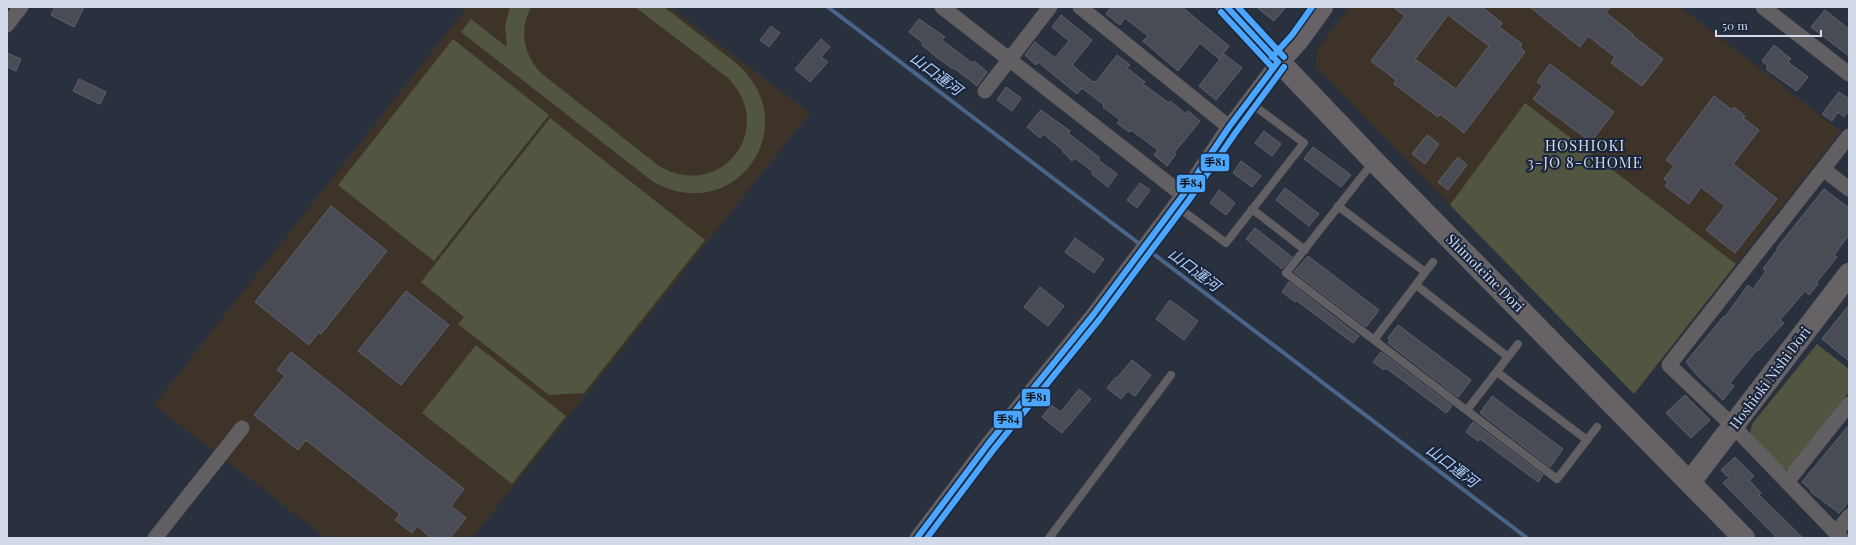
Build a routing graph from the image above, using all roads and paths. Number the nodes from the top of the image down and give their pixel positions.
1 (22, 7) edge
2 (942, 7) edge
3 (1050, 7) edge
4 (1080, 7) edge
5 (1226, 7) edge
6 (1322, 7) edge
7 (1763, 7) edge
8 (7, 25) edge
9 (1009, 59) junction
10 (1278, 62) junction
11 (1849, 74) edge
12 (985, 91) dead end
13 (1248, 101) junction
14 (1229, 127) junction
15 (1849, 136) edge
16 (1374, 161) junction
17 (1823, 169) junction
18 (1849, 189) edge
19 (1179, 200) junction
20 (1338, 206) junction
21 (1252, 209) junction
22 (1305, 250) junction
23 (1433, 262) dead end
24 (1425, 272) junction
25 (1849, 274) edge
26 (1416, 285) junction
27 (1374, 340) junction
28 (1518, 344) dead end
29 (1508, 357) junction
30 (1497, 372) junction
31 (1171, 375) dead end
32 (1849, 404) edge
33 (1467, 410) junction
34 (1733, 426) junction
35 (1597, 427) dead end
36 (242, 428) dead end
37 (1587, 440) junction
38 (1690, 482) junction
39 (1787, 482) junction
40 (1849, 516) edge
41 (1838, 535) edge
42 (155, 538) edge
43 (917, 538) edge
44 (1049, 538) edge
45 (1744, 538) edge

1 - 8 street
2 - 9 street
3 - 9 street
4 - 14 street
5 - 10 street, Shimoteine Dōri
6 - 10 street
7 - 11 street
9 - 12 street
9 - 19 street
10 - 13 street
10 - 16 street, Shimoteine Dōri
13 - 14 street
13 - 21 lane
14 - 19 street
15 - 17 street
16 - 20 lane
16 - 38 street, Shimoteine Dōri
17 - 18 street
17 - 34 street
19 - 21 lane
19 - 43 street
20 - 22 lane
20 - 24 lane
21 - 22 lane
22 - 27 lane
23 - 24 lane
24 - 26 lane
25 - 34 street, Hoshioki Nishi Dōri
26 - 27 lane
26 - 29 lane
27 - 33 lane
28 - 29 lane
29 - 30 lane
30 - 33 lane
30 - 37 lane
31 - 44 lane
32 - 39 street
33 - 37 lane
34 - 38 street, Hoshioki Nishi Dōri
34 - 39 street
35 - 37 lane
36 - 42 street
38 - 45 street, Shimoteine Dōri
39 - 41 street
40 - 41 street

